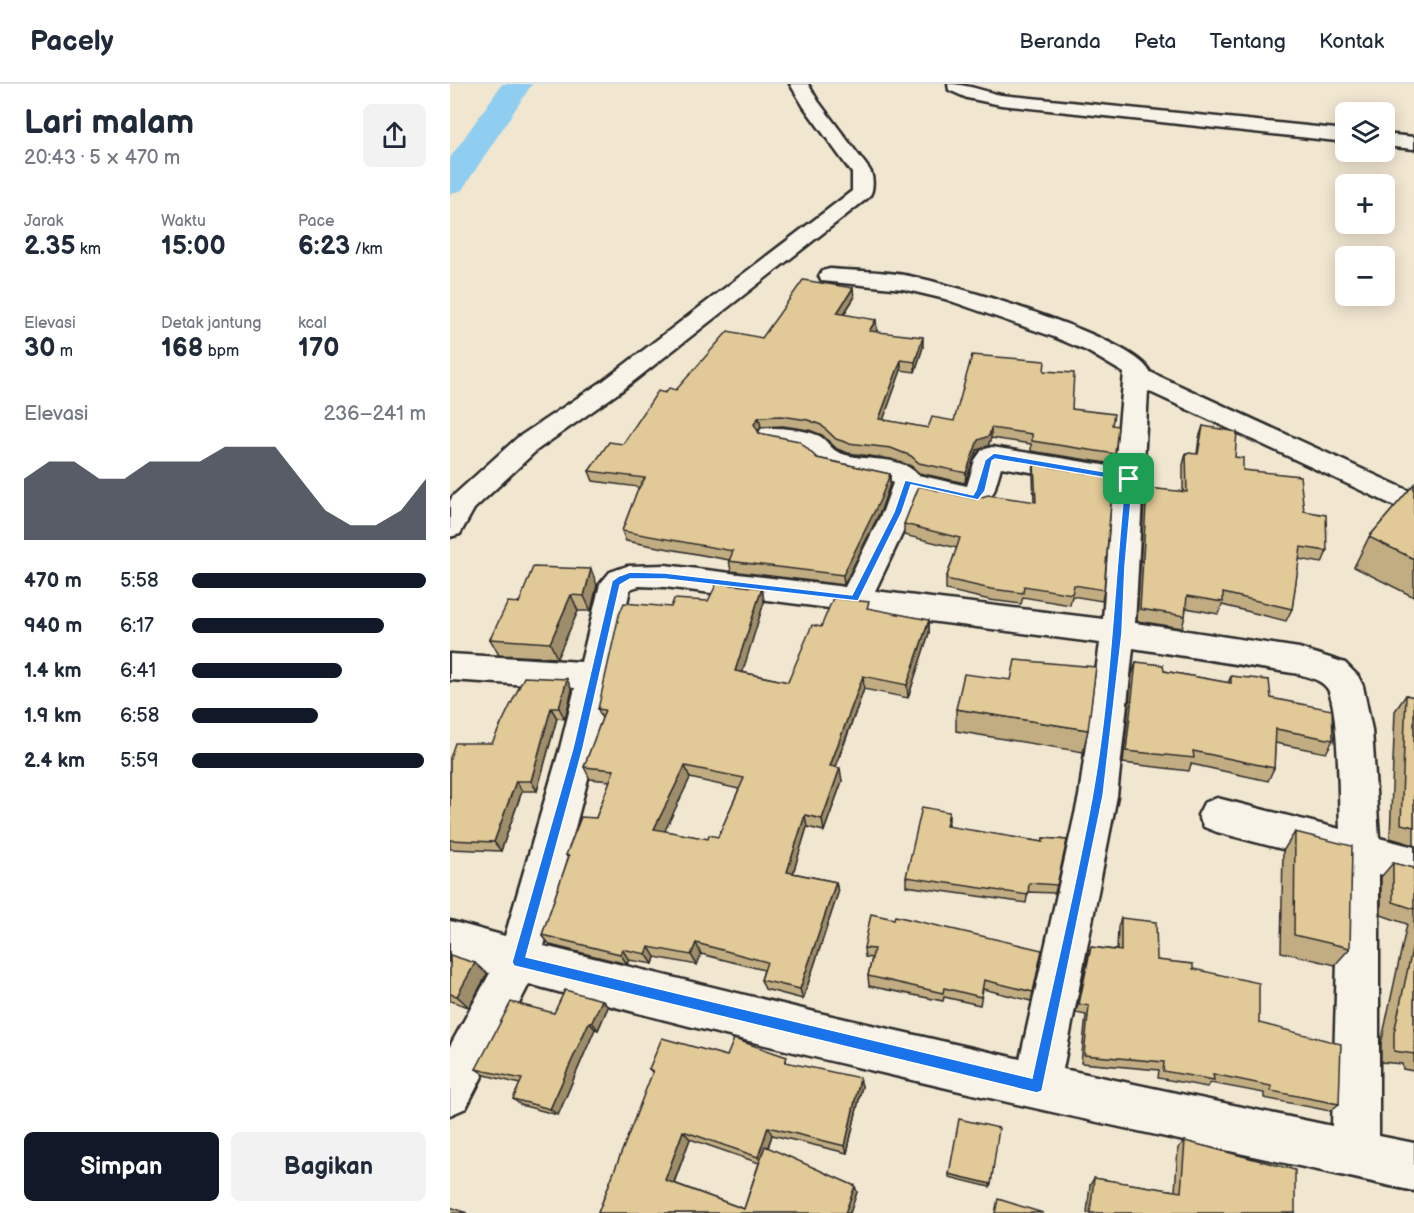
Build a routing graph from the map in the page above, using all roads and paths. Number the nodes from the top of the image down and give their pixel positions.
1 (799, 84) edge
2 (957, 84) edge
3 (1335, 135) edge
4 (1395, 141) edge
5 (1414, 143) edge
6 (830, 276) dead end
7 (1137, 376) junction
8 (771, 435) edge
9 (1129, 479) junction
10 (908, 482) junction
11 (1414, 505) edge
12 (450, 527) edge
13 (855, 599) junction
14 (1118, 633) junction
15 (450, 667) edge
16 (594, 676) junction
17 (1217, 815) dead end
18 (1360, 850) junction
19 (1414, 865) edge
20 (450, 941) edge
21 (519, 962) junction
22 (1037, 1086) junction
23 (450, 1092) edge
24 (1355, 1155) junction
25 (1414, 1167) edge

1 - 12 street
2 - 3 street
4 - 5 street
6 - 7 street
7 - 9 street
7 - 11 street
8 - 10 street
9 - 10 street
9 - 14 street
10 - 13 street
13 - 14 street
13 - 16 street
14 - 18 street
14 - 22 street
15 - 16 street
16 - 21 street
17 - 18 street
18 - 19 street
18 - 24 street
20 - 21 street
21 - 22 street
21 - 23 street
22 - 24 street
24 - 25 street

